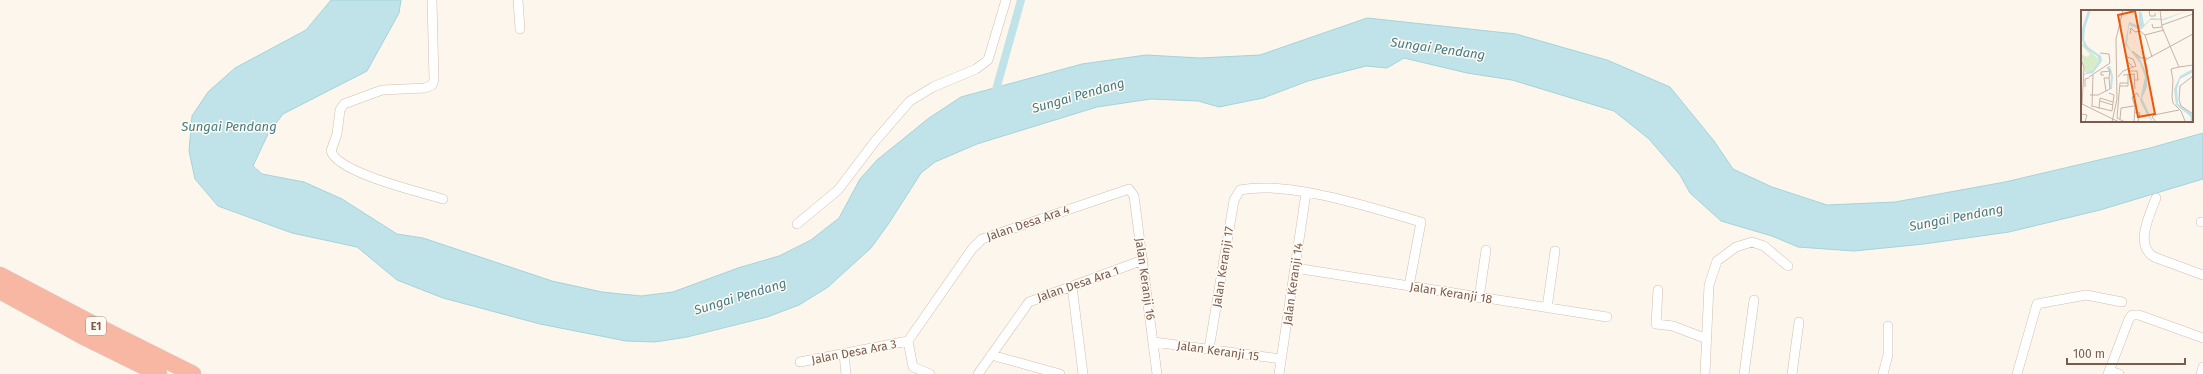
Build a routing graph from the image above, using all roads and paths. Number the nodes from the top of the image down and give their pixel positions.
1 (432, 0) edge
2 (518, 0) edge
3 (1006, 0) edge
4 (520, 29) dead end
5 (1126, 190) joint
6 (1306, 193) junction
7 (2156, 198) dead end
8 (443, 199) dead end
9 (797, 224) dead end
10 (1486, 250) dead end
11 (1555, 251) dead end
12 (1143, 260) junction
13 (1788, 266) dead end
14 (1295, 268) junction
15 (0, 274) edge
16 (2203, 275) edge
17 (1072, 286) junction
18 (1409, 286) junction
19 (1658, 290) dead end
20 (0, 291) edge
21 (1479, 298) junction
22 (1754, 300) dead end
23 (2122, 302) dead end
24 (1547, 308) junction
25 (1607, 317) dead end
26 (1799, 322) dead end
27 (1888, 326) dead end
28 (2203, 338) edge
29 (1707, 339) junction
30 (908, 341) junction
31 (1154, 342) junction
32 (1209, 349) junction
33 (844, 354) junction
34 (990, 355) junction
35 (1281, 360) junction
36 (800, 362) dead end
37 (2203, 366) edge
38 (2109, 372) edge
39 (159, 374) edge
40 (194, 374) edge
41 (846, 374) edge
42 (930, 374) edge
43 (978, 374) edge
44 (1060, 374) edge
45 (1083, 374) edge
46 (1158, 374) edge
47 (1279, 374) edge
48 (1705, 374) edge
49 (1744, 374) edge
50 (1792, 374) edge
51 (1883, 374) edge
52 (2018, 374) edge
53 (2119, 374) edge
54 (2201, 374) edge

1 - 8 street
2 - 4 street
3 - 9 street
5 - 12 street, Jalan Keranji 16
5 - 30 street, Jalan Desa Ara 4
6 - 14 street, Jalan Keranji 14
6 - 18 street
6 - 32 street, Jalan Keranji 17
7 - 16 street
10 - 21 street
11 - 24 street
12 - 17 street, Jalan Desa Ara 1
12 - 31 street, Jalan Keranji 16
13 - 29 street
14 - 18 street, Jalan Keranji 18
14 - 35 street, Jalan Keranji 14
15 - 40 highway, E1
17 - 34 street, Jalan Desa Ara 1
17 - 45 street
18 - 21 street, Jalan Keranji 18
19 - 29 street
20 - 39 highway, E1
21 - 24 street, Jalan Keranji 18
22 - 49 street
23 - 52 street
24 - 25 street, Jalan Keranji 18
26 - 50 street
27 - 51 street
28 - 38 street
29 - 48 street
30 - 33 street, Jalan Desa Ara 3
30 - 42 street
31 - 32 street, Jalan Keranji 15
31 - 46 street, Jalan Keranji 16
32 - 35 street, Jalan Keranji 15
33 - 36 street, Jalan Desa Ara 3
33 - 41 street
34 - 43 street, Jalan Desa Ara 1
34 - 44 street
35 - 47 street, Jalan Keranji 14
37 - 54 street
38 - 53 street

